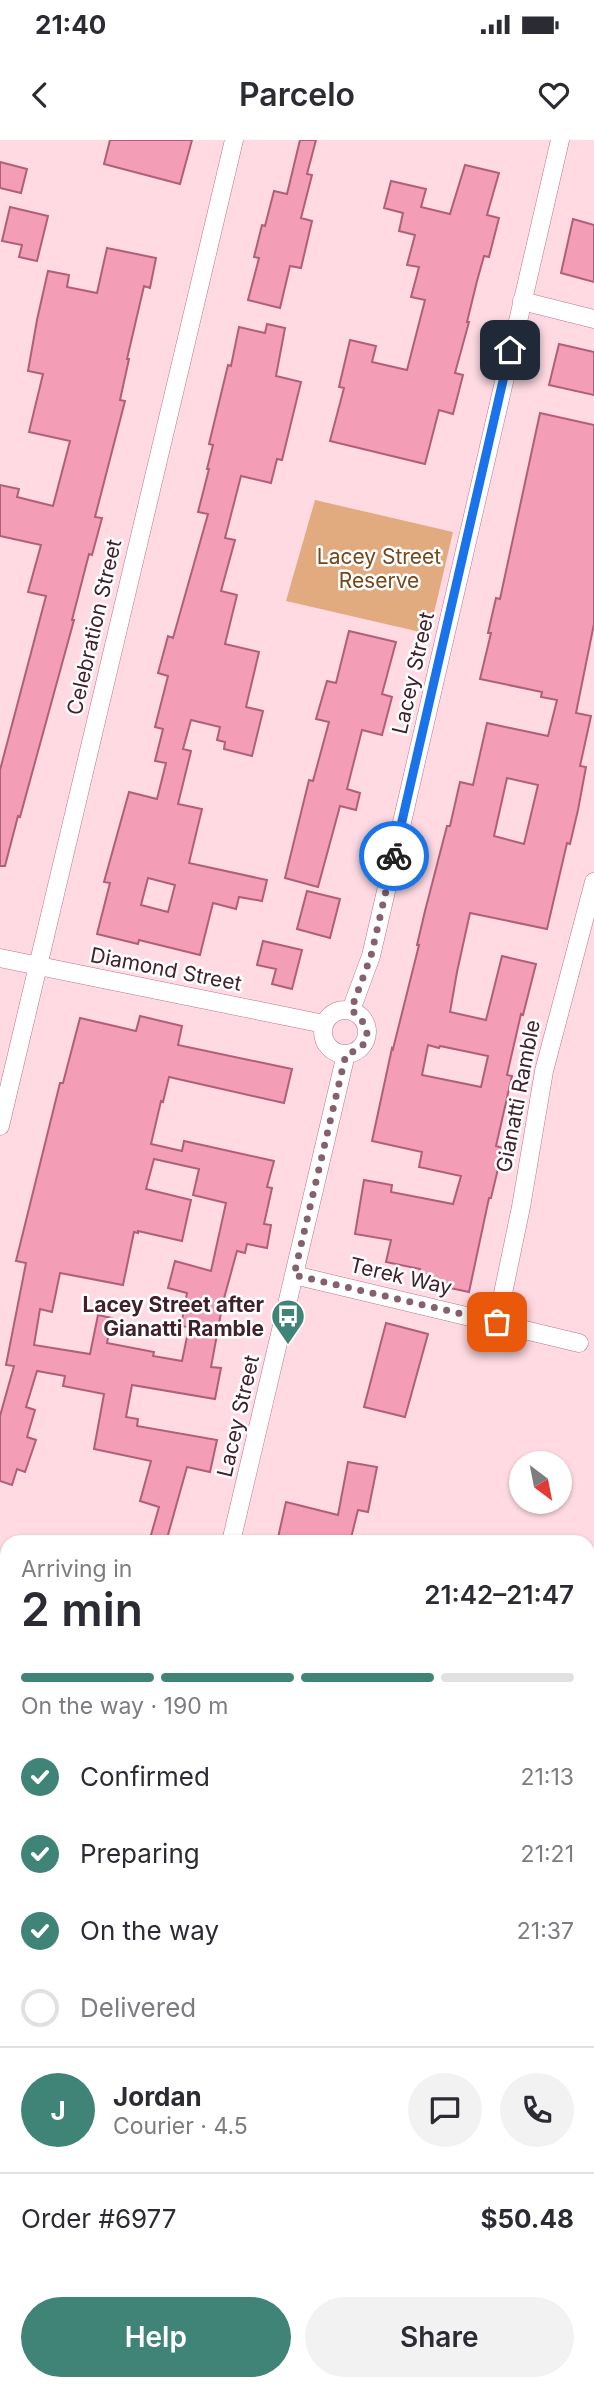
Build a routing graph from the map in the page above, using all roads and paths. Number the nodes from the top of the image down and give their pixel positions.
1 (234, 140) edge
2 (560, 140) edge
3 (522, 301) junction
4 (594, 319) edge
5 (594, 881) edge
6 (0, 958) edge
7 (37, 966) junction
8 (351, 1010) junction
9 (324, 1024) junction
10 (346, 1054) junction
11 (0, 1126) edge
12 (294, 1275) junction
13 (497, 1322) junction
14 (579, 1343) dead end
15 (234, 1535) edge

1 - 7 street, Celebration Street
2 - 3 street, Lacey Street
3 - 4 street
3 - 8 street, Lacey Street
5 - 13 street, Gianatti Ramble
6 - 7 street, Diamond Street
7 - 9 street, Diamond Street
7 - 11 street, Celebration Street
8 - 9 street
8 - 10 street
9 - 10 street
10 - 12 street, Lacey Street
12 - 13 street, Terek Way
12 - 15 street, Lacey Street
13 - 14 street, Terek Way

